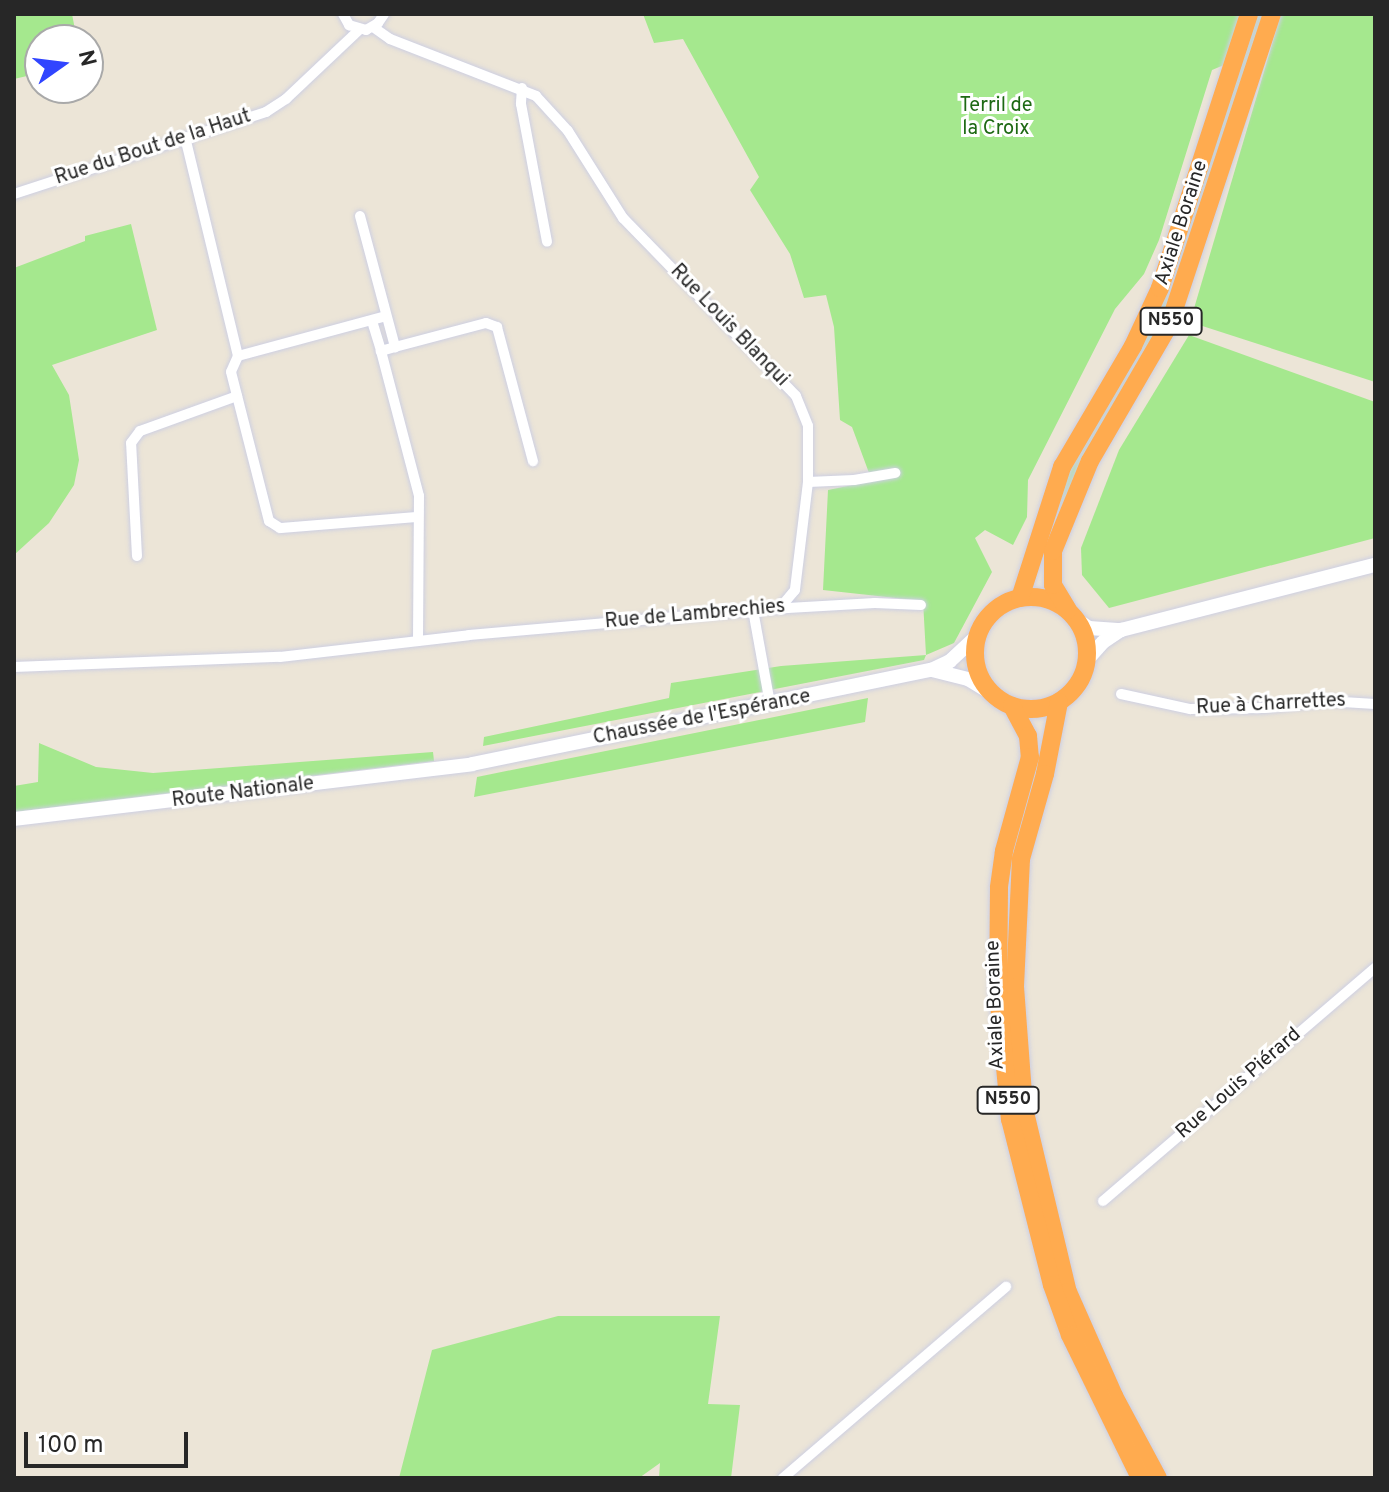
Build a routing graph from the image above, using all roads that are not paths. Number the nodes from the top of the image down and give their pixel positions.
1 (343, 14) edge
2 (384, 14) edge
3 (1249, 14) edge
4 (1272, 14) edge
5 (373, 27) junction
6 (359, 30) junction
7 (522, 88) junction
8 (185, 137) junction
9 (14, 194) edge
10 (360, 216) dead end
11 (547, 242) dead end
12 (386, 316) junction
13 (372, 321) junction
14 (395, 347) junction
15 (381, 351) junction
16 (238, 356) junction
17 (237, 396) junction
18 (533, 461) dead end
19 (895, 473) dead end
20 (808, 482) junction
21 (418, 517) junction
22 (137, 556) dead end
23 (1375, 565) edge
24 (1020, 598) junction
25 (921, 605) dead end
26 (780, 608) junction
27 (753, 610) junction
28 (1072, 615) junction
29 (1121, 630) junction
30 (977, 636) junction
31 (418, 641) junction
32 (1086, 661) junction
33 (14, 667) edge
34 (931, 670) junction
35 (990, 692) junction
36 (1121, 694) dead end
37 (1059, 702) junction
38 (770, 704) junction
39 (1375, 704) edge
40 (1012, 706) junction
41 (472, 764) joint
42 (14, 819) edge
43 (1375, 968) edge
44 (1103, 1201) dead end
45 (1006, 1287) dead end
46 (783, 1478) edge
47 (1140, 1478) edge
48 (1158, 1478) edge

1 - 6 street
2 - 5 street
3 - 24 highway, Axiale Boraine / N550
4 - 28 highway, Axiale Boraine / N550
5 - 6 street
5 - 7 street, Rue Louis Blanqui
6 - 8 street, Rue du Bout de la Haut
7 - 11 street
7 - 20 street, Rue Louis Blanqui
8 - 9 street, Rue du Bout de la Haut
8 - 16 street
10 - 12 street
12 - 13 street
12 - 14 street
13 - 15 street
13 - 16 street
14 - 15 street
14 - 18 street
15 - 21 street
16 - 17 street
17 - 21 street
17 - 22 street
19 - 20 street
20 - 26 street, Rue Louis Blanqui
21 - 31 street
23 - 29 main road
24 - 28 highway
24 - 30 highway
25 - 26 street, Rue de Lambrechies
26 - 27 street, Rue de Lambrechies
27 - 31 street, Rue de Lambrechies
27 - 38 street
28 - 29 main road
28 - 32 highway, N550
29 - 32 main road
30 - 34 main road
30 - 35 highway
31 - 33 street, Rue de Lambrechies
32 - 37 highway, N550
34 - 35 main road
34 - 38 main road, Chaussée de l'Espérance
35 - 40 highway
36 - 39 street, Rue à Charrettes
37 - 40 highway
37 - 48 highway, Axiale Boraine / N550
38 - 41 main road, Chaussée de l'Espérance
40 - 47 highway, Axiale Boraine / N550
41 - 42 main road, Route Nationale
43 - 44 street, Rue Louis Piérard
45 - 46 street

